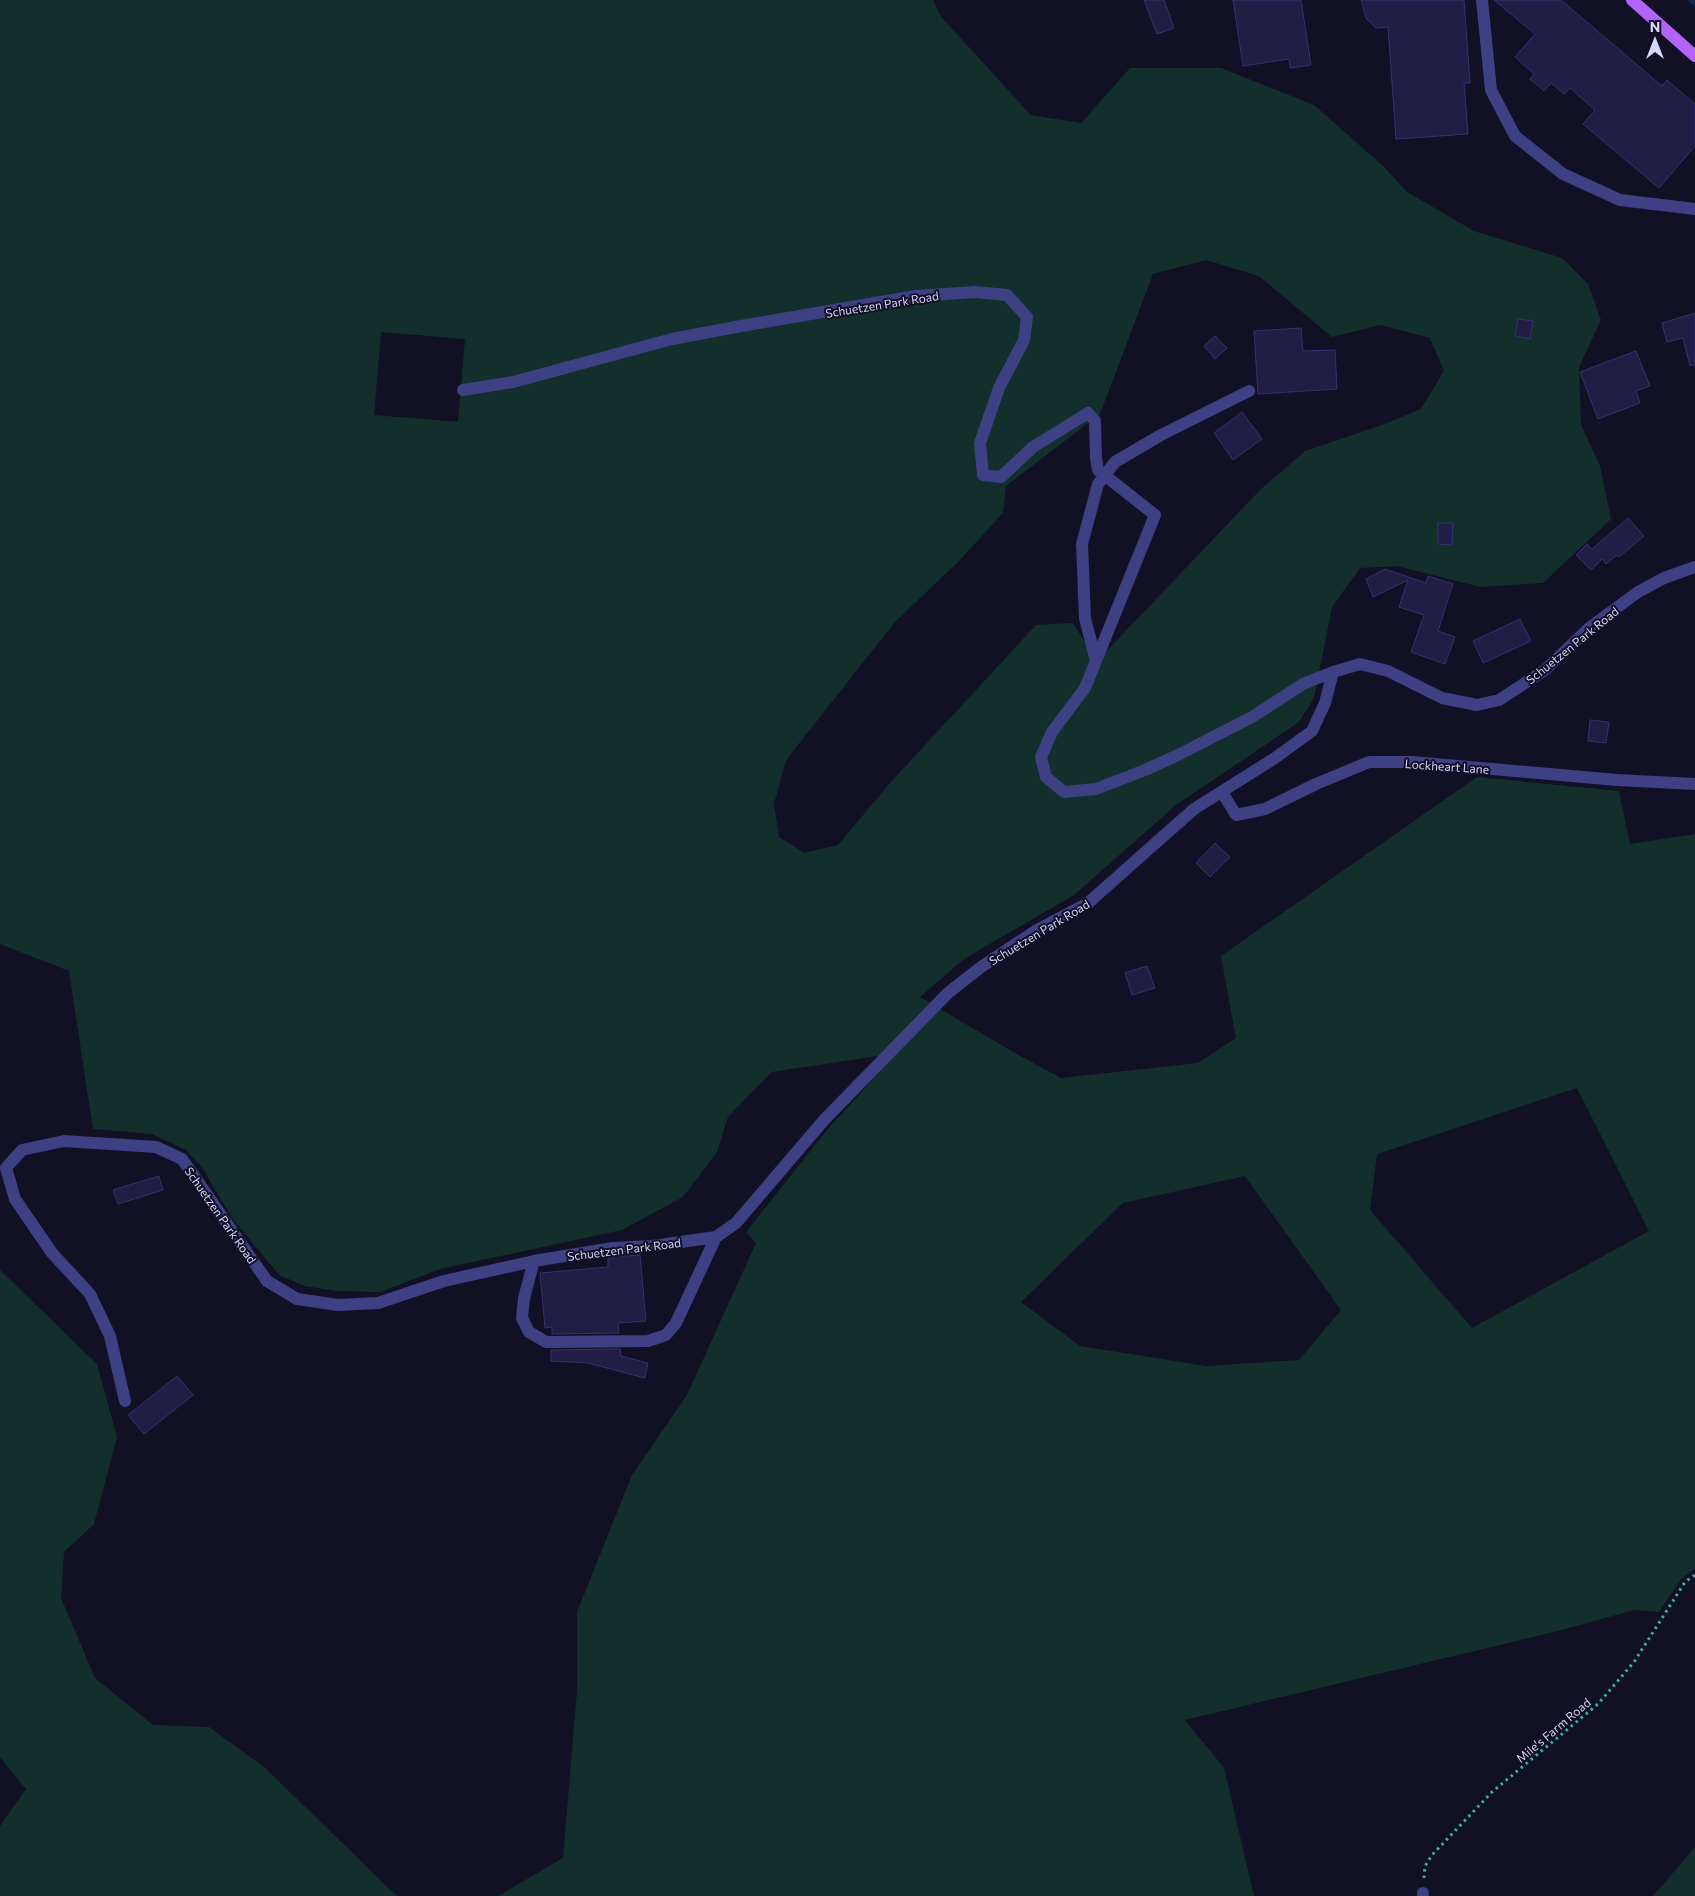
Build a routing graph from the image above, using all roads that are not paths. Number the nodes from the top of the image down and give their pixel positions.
1 (1482, 0) edge
2 (1632, 0) edge
3 (1695, 56) edge
4 (1695, 209) edge
5 (462, 390) dead end
6 (1250, 391) dead end
7 (1103, 476) junction
8 (1695, 568) edge
9 (1096, 661) junction
10 (1333, 672) junction
11 (1695, 784) edge
12 (1222, 792) junction
13 (716, 1237) junction
14 (534, 1261) junction
15 (125, 1401) dead end

1 - 4 street
2 - 3 main road
5 - 7 street, Schuetzen Park Road
6 - 7 street
7 - 9 street
7 - 9 street, Schuetzen Park Road
8 - 10 street, Schuetzen Park Road
9 - 10 street, Schuetzen Park Road
10 - 12 street, Schuetzen Park Road
11 - 12 street, Lockheart Lane
12 - 13 street, Schuetzen Park Road
13 - 14 street, Schuetzen Park Road
13 - 14 street
14 - 15 street, Schuetzen Park Road

